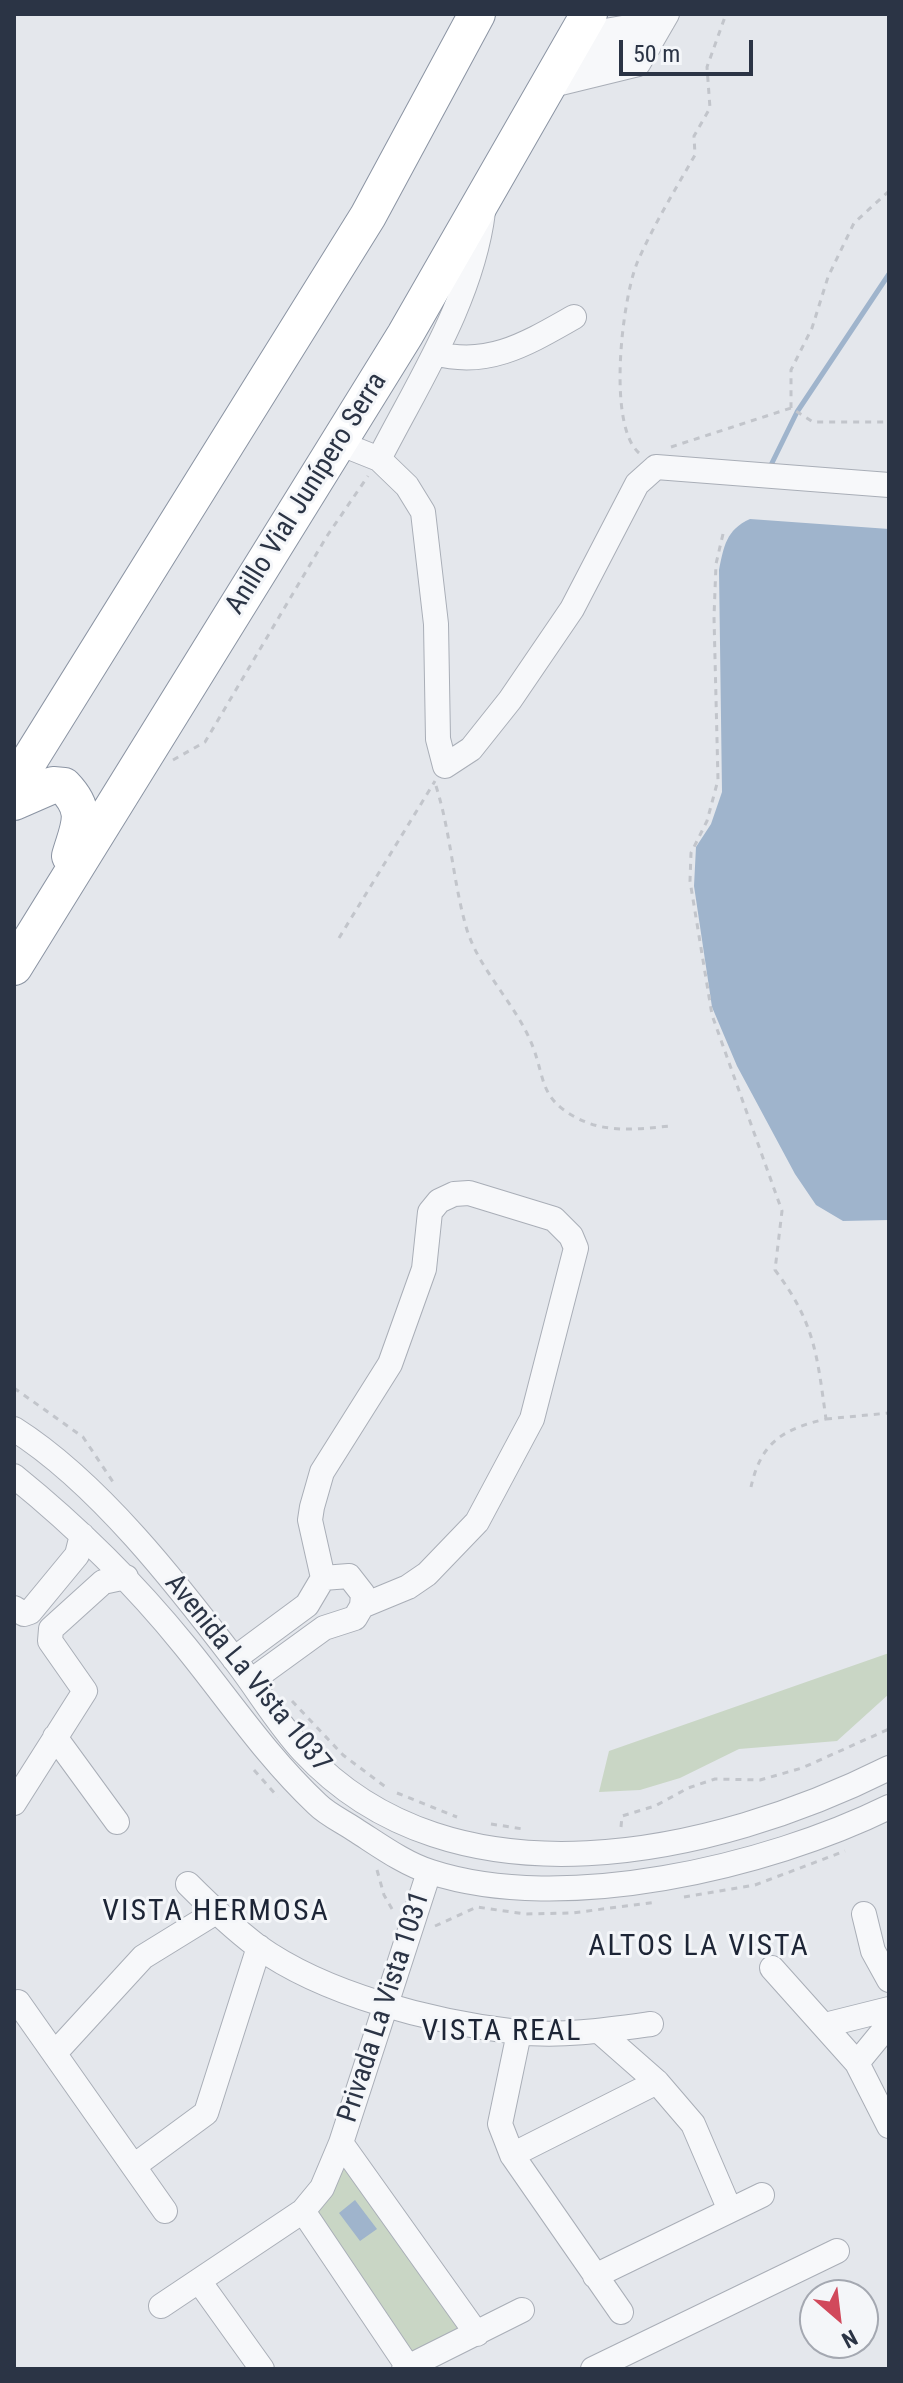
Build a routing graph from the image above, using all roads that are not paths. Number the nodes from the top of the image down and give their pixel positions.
1 (477, 14) edge
2 (665, 17) edge
3 (569, 48) edge
4 (485, 193) junction
5 (574, 317) dead end
6 (435, 353) junction
7 (339, 443) junction
8 (379, 459) junction
9 (889, 485) edge
10 (14, 785) edge
11 (14, 802) edge
12 (60, 892) junction
13 (14, 967) edge
14 (17, 1436) edge
15 (14, 1476) edge
16 (82, 1535) junction
17 (126, 1577) junction
18 (323, 1578) junction
19 (362, 1606) junction
20 (14, 1608) edge
21 (234, 1659) junction
22 (251, 1681) junction
23 (55, 1737) junction
24 (889, 1768) edge
25 (889, 1789) edge
26 (14, 1803) edge
27 (856, 1804) junction
28 (889, 1807) edge
29 (117, 1822) dead end
30 (429, 1872) junction
31 (188, 1884) dead end
32 (216, 1912) junction
33 (864, 1914) dead end
34 (259, 1947) junction
35 (772, 1968) dead end
36 (889, 1980) edge
37 (18, 2002) dead end
38 (386, 2005) junction
39 (889, 2009) edge
40 (651, 2024) dead end
41 (889, 2024) edge
42 (825, 2025) junction
43 (599, 2031) junction
44 (519, 2033) junction
45 (55, 2053) junction
46 (857, 2063) junction
47 (657, 2082) junction
48 (889, 2126) edge
49 (341, 2143) junction
50 (512, 2155) junction
51 (134, 2166) junction
52 (762, 2195) dead end
53 (729, 2208) junction
54 (165, 2211) dead end
55 (303, 2211) junction
56 (837, 2251) dead end
57 (595, 2276) junction
58 (199, 2281) junction
59 (161, 2306) dead end
60 (522, 2310) dead end
61 (621, 2312) dead end
62 (477, 2334) junction
63 (406, 2368) edge
64 (262, 2369) edge
65 (593, 2369) edge

1 - 10 highway
2 - 3 street
2 - 3 street
3 - 4 highway, Anillo Vial Junípero Serra
4 - 6 street
4 - 7 highway, Anillo Vial Junípero Serra
5 - 6 street
6 - 8 street
7 - 8 street
7 - 12 highway, Anillo Vial Junípero Serra
8 - 9 street
11 - 12 highway
12 - 13 highway, Anillo Vial Junípero Serra
14 - 21 street, Avenida La Vista 1037
15 - 16 street, Avenida La Vista 1037
16 - 17 street, Avenida La Vista 1037
16 - 20 street
17 - 23 street
17 - 30 street, Avenida La Vista 1037
18 - 19 street
18 - 19 street
18 - 21 street
19 - 22 street
21 - 22 street, Avenida La Vista 1037
22 - 27 street, Avenida La Vista 1037
23 - 26 street
23 - 29 street
24 - 27 street, Avenida La Vista 1037
25 - 27 street
27 - 28 street, Avenida La Vista 1037
27 - 30 street, Avenida La Vista 1037
30 - 38 street, Privada La Vista 1031
31 - 32 street
32 - 34 street
32 - 45 street
33 - 36 street
34 - 38 street
34 - 51 street
35 - 42 street
37 - 45 street
38 - 44 street
38 - 49 street, Privada La Vista 1031
39 - 42 street
40 - 43 street
41 - 46 street
42 - 46 street
43 - 44 street
43 - 47 street
44 - 50 street
45 - 51 street
46 - 48 street
47 - 50 street
47 - 53 street
49 - 55 street, Privada La Vista 1031
49 - 62 street, Privada La Vista 1031
50 - 57 street
51 - 54 street
52 - 53 street
53 - 57 street
55 - 58 street, Privada La Vista 1031
55 - 63 street
56 - 65 street
57 - 61 street
58 - 59 street, Privada La Vista 1031
58 - 64 street
60 - 62 street
62 - 63 street

